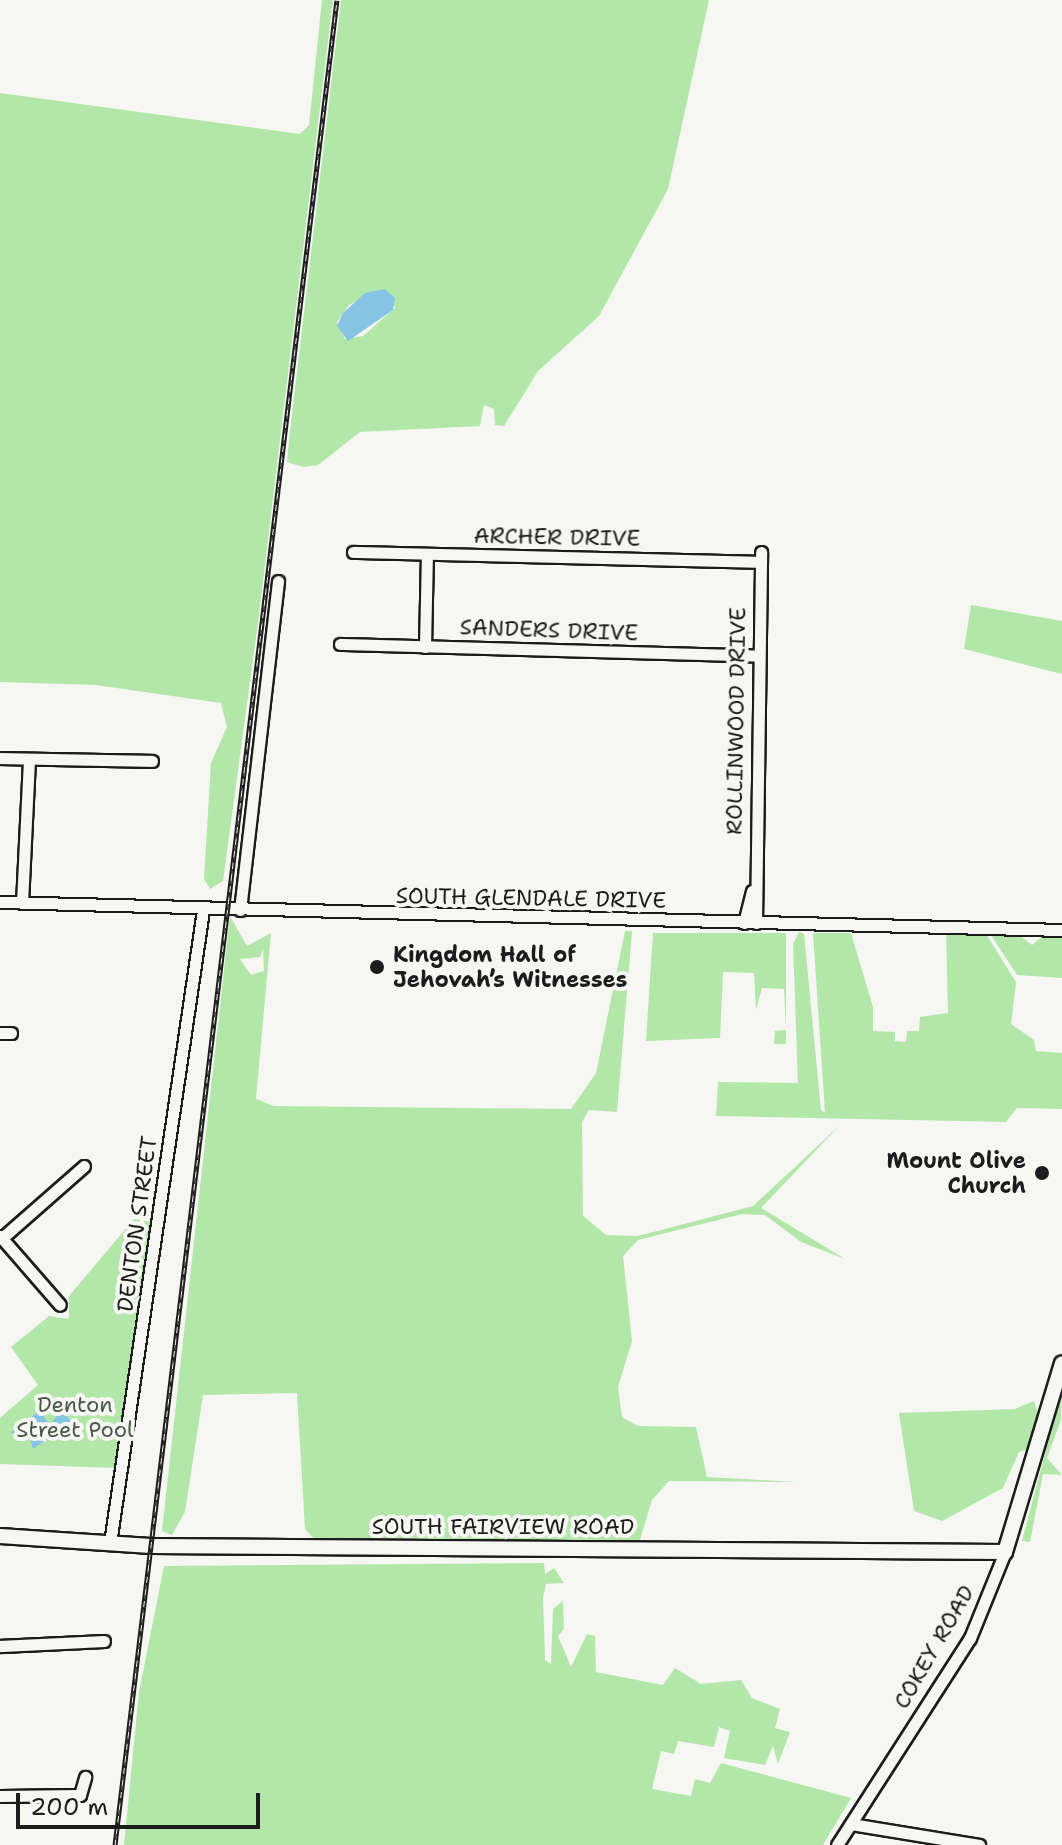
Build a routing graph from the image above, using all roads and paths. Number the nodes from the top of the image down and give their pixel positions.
1 (353, 552) dead end
2 (427, 554) junction
3 (760, 557) joint
4 (278, 581) dead end
5 (340, 644) dead end
6 (425, 647) junction
7 (757, 656) junction
8 (0, 758) edge
9 (29, 759) junction
10 (152, 761) dead end
11 (0, 902) edge
12 (22, 903) junction
13 (203, 910) junction
14 (240, 910) junction
15 (750, 923) junction
16 (1062, 930) edge
17 (84, 1166) dead end
18 (1, 1237) edge
19 (60, 1305) dead end
20 (1062, 1363) edge
21 (0, 1536) edge
22 (110, 1543) junction
23 (1005, 1552) junction
24 (104, 1641) dead end
25 (0, 1646) edge
26 (85, 1777) dead end
27 (0, 1796) edge
28 (851, 1824) junction
29 (837, 1845) edge
30 (979, 1845) edge

1 - 2 street, ARCHER DRIVE
2 - 3 street, ARCHER DRIVE
2 - 6 street
3 - 7 street, ROLLINWOOD DRIVE
4 - 14 street
5 - 6 street, SANDERS DRIVE
6 - 7 street, SANDERS DRIVE
7 - 15 street, ROLLINWOOD DRIVE
8 - 9 street
9 - 10 street
9 - 12 street
11 - 12 street, SOUTH GLENDALE DRIVE
12 - 13 street, SOUTH GLENDALE DRIVE
13 - 14 street, SOUTH GLENDALE DRIVE
13 - 22 street, DENTON STREET
14 - 15 street, SOUTH GLENDALE DRIVE
15 - 16 street, SOUTH GLENDALE DRIVE
17 - 18 street
18 - 19 street
20 - 23 main road, COKEY ROAD
21 - 22 main road, SOUTH FAIRVIEW ROAD
22 - 23 main road, SOUTH FAIRVIEW ROAD
23 - 28 street, COKEY ROAD
24 - 25 street
26 - 27 street
28 - 29 street, COKEY ROAD
28 - 30 street

